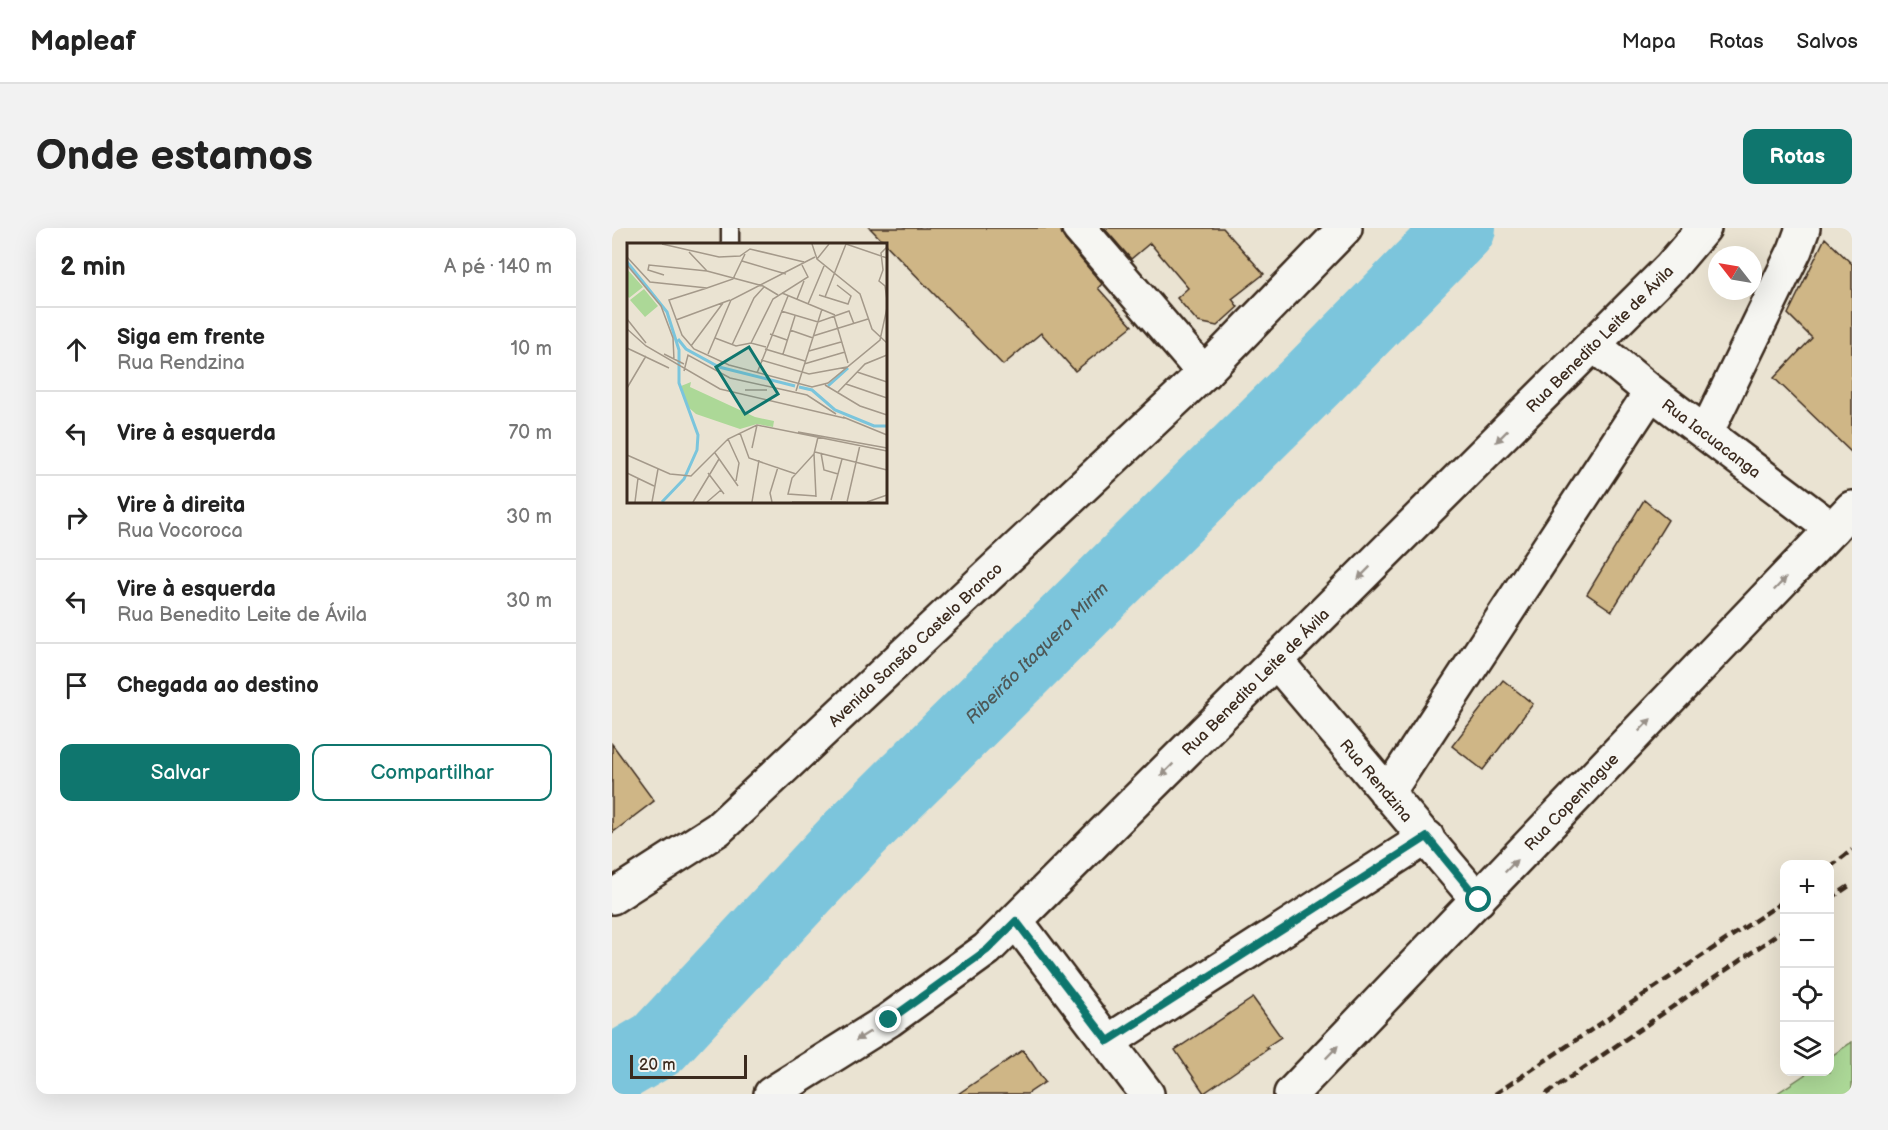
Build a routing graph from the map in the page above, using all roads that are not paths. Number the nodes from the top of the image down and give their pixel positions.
1 (1079, 228) edge
2 (1345, 228) edge
3 (1704, 228) edge
4 (1803, 228) edge
5 (1594, 345) junction
6 (1204, 373) junction
7 (1652, 392) junction
8 (1706, 433) junction
9 (1842, 518) edge
10 (1276, 661) junction
11 (1387, 794) junction
12 (1427, 837) junction
13 (612, 897) edge
14 (1479, 900) junction
15 (1016, 921) junction
16 (1108, 1041) junction
17 (771, 1094) edge
18 (1148, 1094) edge
19 (1291, 1094) edge

1 - 6 street
2 - 6 street, Avenida Sansão Castelo Branco
3 - 5 street, Rua Benedito Leite de Ávila
4 - 8 street
5 - 7 street, Rua Iacuacanga
5 -> 10 street, Rua Benedito Leite de Ávila
6 - 13 street, Avenida Sansão Castelo Branco
7 - 8 street, Rua Iacuacanga
7 - 11 street
8 - 9 street, Rua Iacuacanga
14 -> 9 street, Rua Copenhague
10 - 11 street, Rua Rendzina
10 -> 15 street, Rua Benedito Leite de Ávila
11 - 12 street, Rua Rendzina
12 - 14 street, Rua Rendzina
12 - 16 street
19 -> 14 street, Rua Copenhague
15 - 16 street
15 -> 17 street, Rua Benedito Leite de Ávila
16 - 18 street

